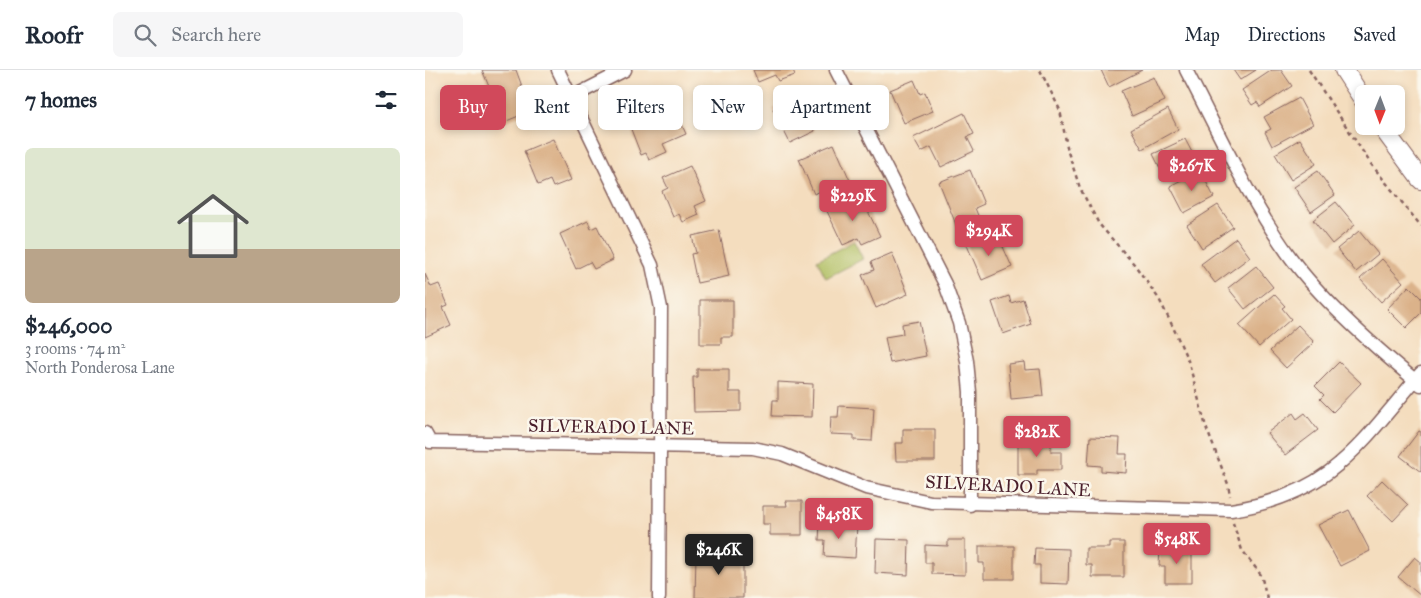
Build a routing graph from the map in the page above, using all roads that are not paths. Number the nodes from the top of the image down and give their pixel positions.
1 (558, 70) edge
2 (625, 70) edge
3 (836, 70) edge
4 (1186, 70) edge
5 (1344, 70) edge
6 (566, 85) edge
7 (1355, 87) edge
8 (588, 88) edge
9 (588, 130) edge
10 (1388, 135) edge
11 (1421, 180) edge
12 (1419, 379) edge
13 (427, 438) edge
14 (661, 445) junction
15 (970, 505) junction
16 (659, 598) edge

1 - 6 street
2 - 8 street
3 - 15 street
4 - 12 street
5 - 7 street
9 - 14 street
10 - 11 street
12 - 15 street, SILVERADO LANE
13 - 14 street, SILVERADO LANE
14 - 15 street, SILVERADO LANE
14 - 16 street

